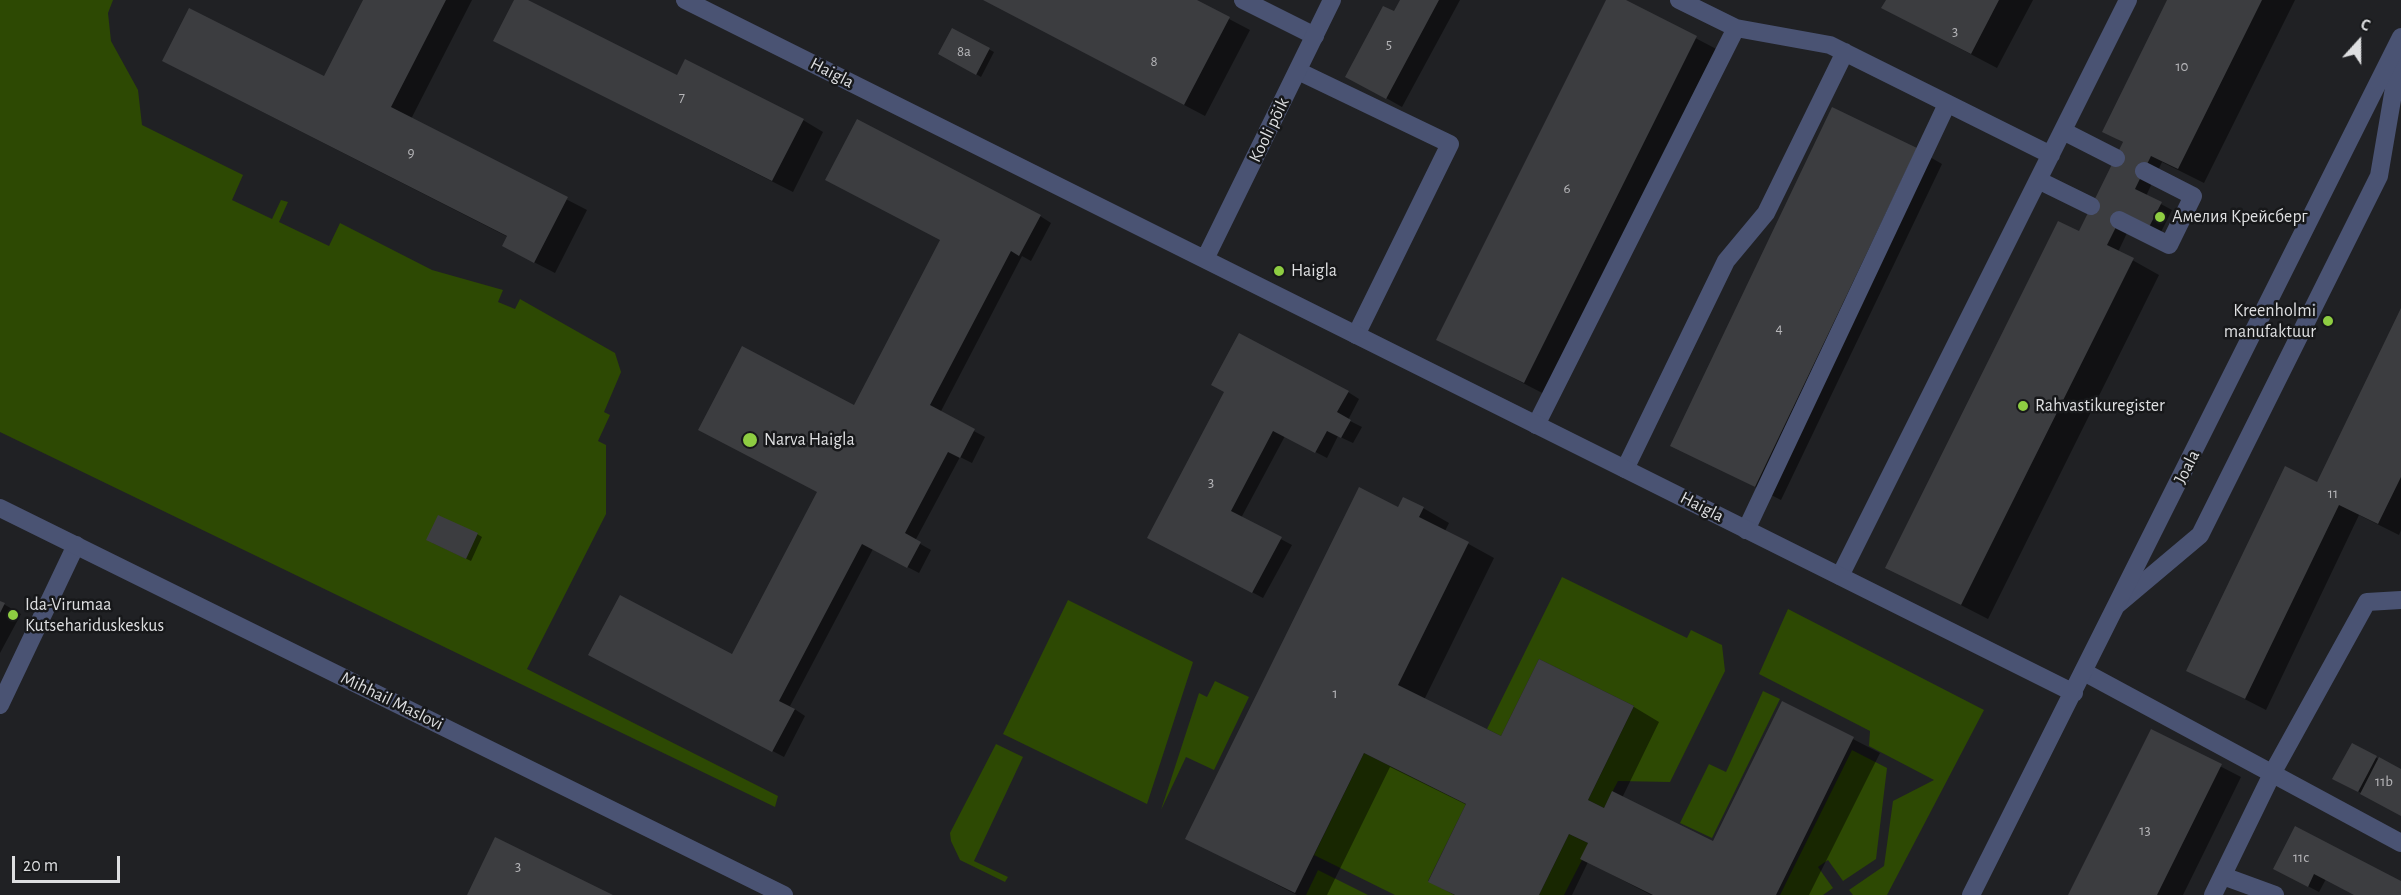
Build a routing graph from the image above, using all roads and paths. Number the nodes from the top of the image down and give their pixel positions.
1 (685, 0) edge
2 (1243, 0) edge
3 (1332, 0) edge
4 (1679, 0) edge
5 (2128, 0) edge
6 (1736, 28) junction
7 (1315, 36) junction
8 (2401, 37) edge
9 (2401, 47) edge
10 (1845, 52) junction
11 (1298, 71) junction
12 (1947, 104) junction
13 (2063, 131) junction
14 (2051, 155) junction
15 (2115, 158) dead end
16 (2144, 171) dead end
17 (2038, 180) junction
18 (2091, 206) dead end
19 (2119, 220) dead end
20 (1205, 259) junction
21 (1356, 335) junction
22 (1536, 425) junction
23 (1625, 469) junction
24 (0, 508) edge
25 (1746, 530) junction
26 (76, 545) junction
27 (1840, 576) junction
28 (2401, 600) edge
29 (2118, 604) junction
30 (2084, 672) junction
31 (2074, 693) junction
32 (0, 705) edge
33 (2273, 772) junction
34 (2401, 843) edge
35 (2223, 876) junction
36 (784, 895) edge
37 (1971, 895) edge
38 (2213, 895) edge
39 (2275, 895) edge

1 - 20 street, Haigla
2 - 7 street
3 - 7 street, Kooli põik
4 - 6 street
5 - 13 street
6 - 10 street
6 - 22 street
7 - 11 street, Kooli põik
8 - 29 street, Joala
9 - 29 street
10 - 12 street
10 - 23 street
11 - 20 street, Kooli põik
11 - 21 street
12 - 14 street
12 - 25 street
13 - 14 street
13 - 15 street
14 - 17 street
16 - 19 street
17 - 18 street
17 - 27 street
20 - 21 street, Haigla
21 - 22 street, Haigla
22 - 23 street, Haigla
23 - 25 street, Haigla
24 - 26 street, Mihhail Maslovi
25 - 27 street, Haigla
26 - 32 street
26 - 36 street, Mihhail Maslovi
27 - 31 street, Haigla
28 - 33 street
29 - 30 street, Joala
30 - 31 street, Joala
30 - 33 street
31 - 37 street, Joala
33 - 34 street
33 - 35 street
35 - 38 street
35 - 39 street

